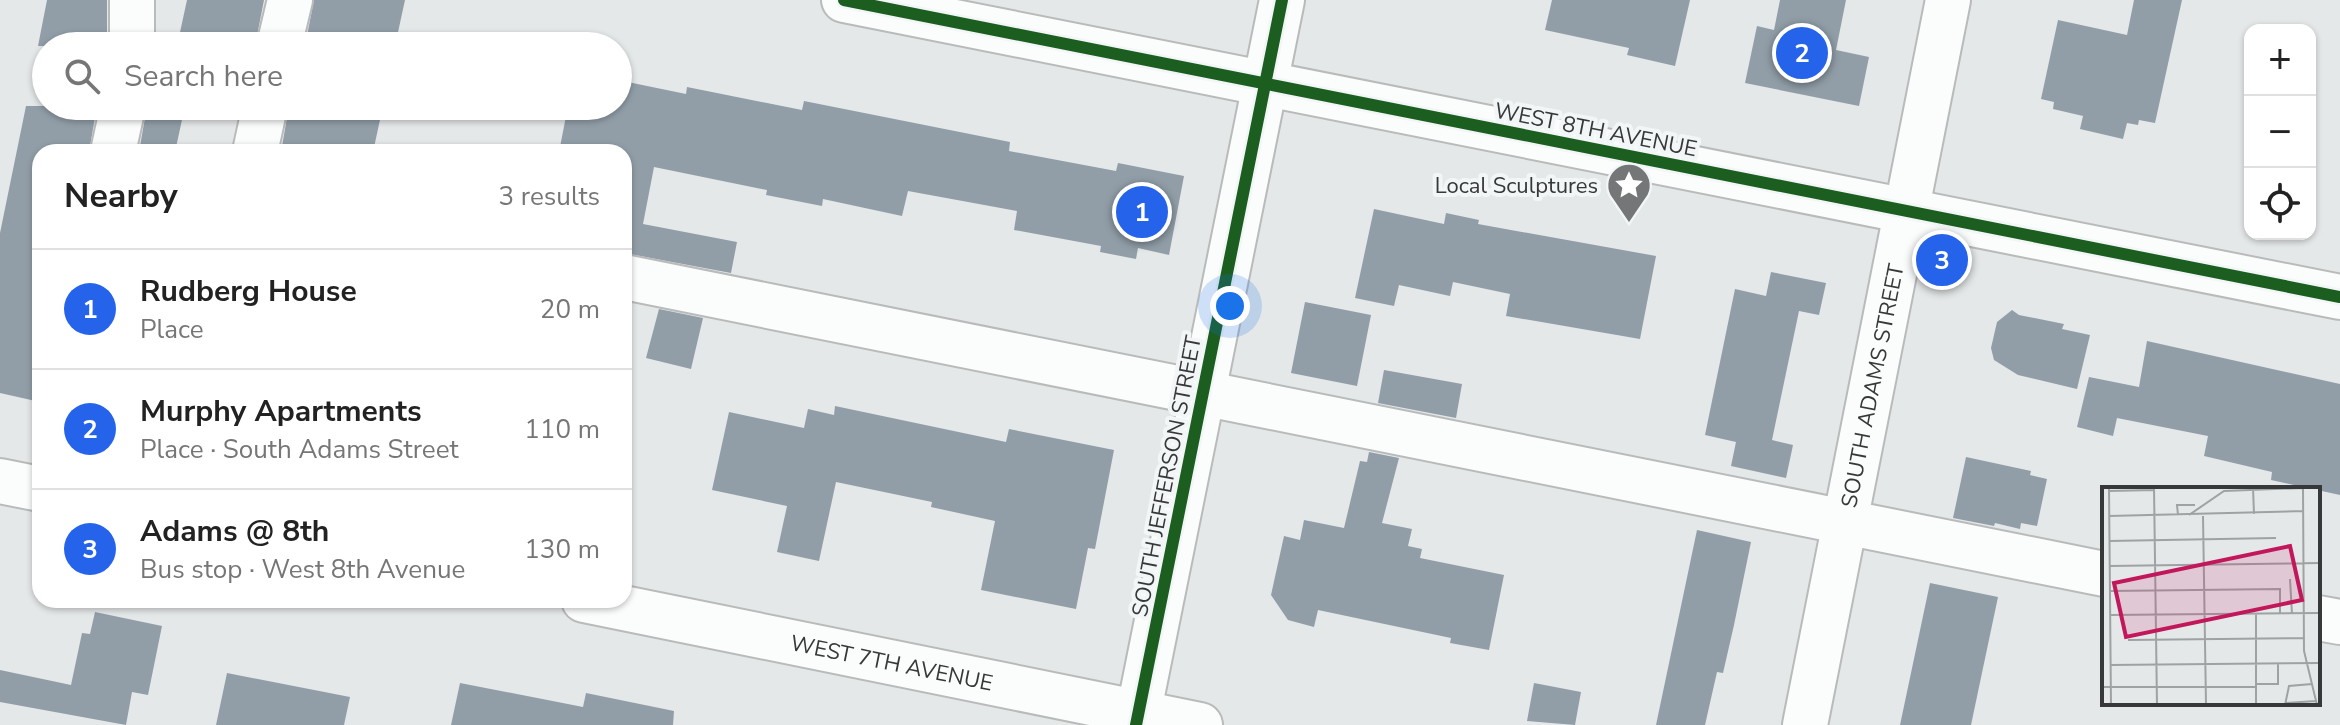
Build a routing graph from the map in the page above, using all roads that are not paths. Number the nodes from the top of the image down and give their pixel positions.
1 (132, 0) edge
2 (290, 0) edge
3 (844, 0) edge
4 (1282, 0) edge
5 (1948, 0) edge
6 (132, 32) edge
7 (282, 32) edge
8 (1265, 84) junction
9 (120, 120) edge
10 (262, 120) edge
11 (115, 144) edge
12 (257, 144) edge
13 (1908, 212) junction
14 (632, 279) edge
15 (2340, 297) edge
16 (1203, 391) junction
17 (0, 481) edge
18 (32, 487) edge
19 (1846, 521) junction
20 (2102, 574) edge
21 (621, 608) edge
22 (2320, 618) edge
23 (2340, 622) edge
24 (1138, 719) edge
25 (1200, 725) edge
26 (1805, 725) edge

1 - 6 street
2 - 7 street
3 - 8 street, WEST 8TH AVENUE
4 - 8 street, SOUTH JEFFERSON STREET
5 - 13 street, SOUTH ADAMS STREET
8 - 13 street, WEST 8TH AVENUE
8 - 16 street, SOUTH JEFFERSON STREET
9 - 11 street
10 - 12 street
13 - 15 street, WEST 8TH AVENUE
13 - 19 street, SOUTH ADAMS STREET
14 - 16 street
16 - 19 street
16 - 24 street, SOUTH JEFFERSON STREET
17 - 18 street
19 - 20 street
19 - 26 street, SOUTH ADAMS STREET
21 - 24 street, WEST 7TH AVENUE
22 - 23 street
24 - 25 street, WEST 7TH AVENUE

